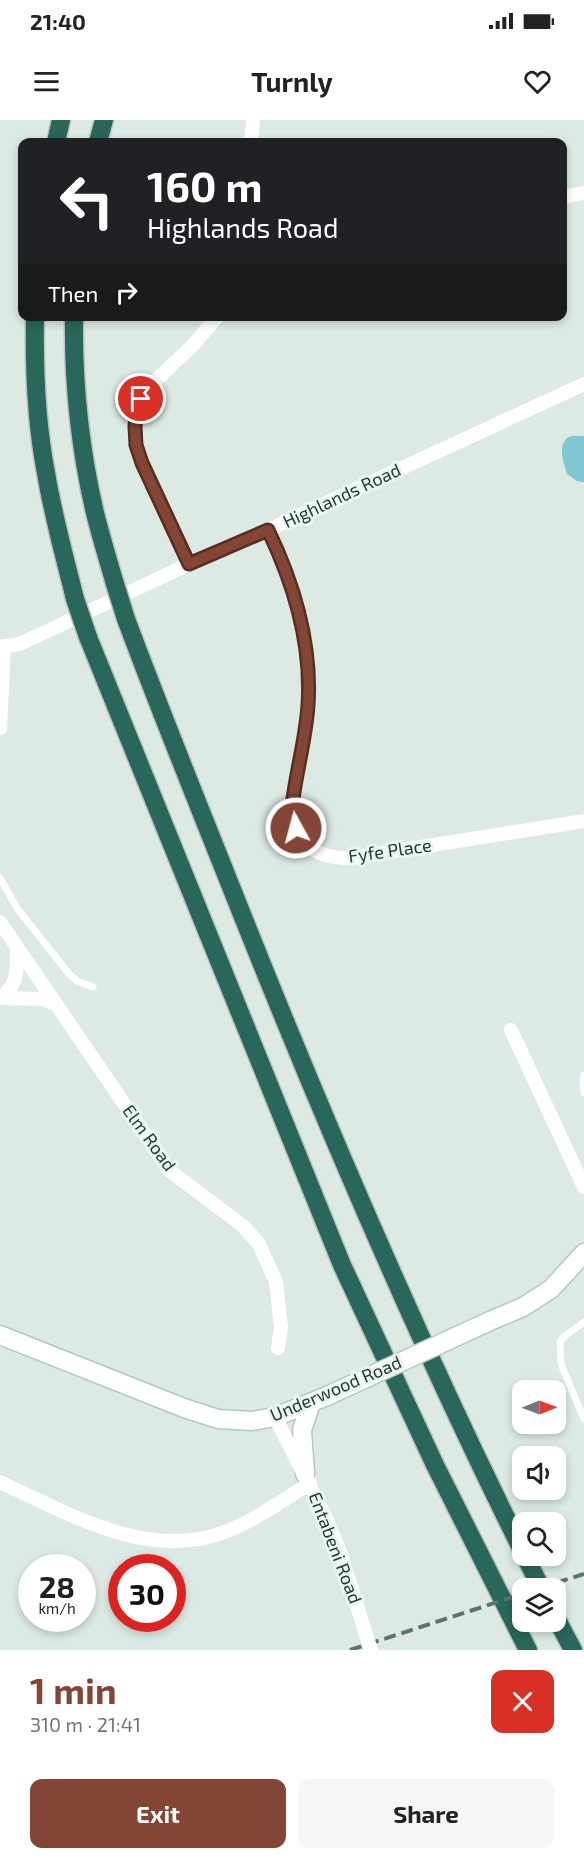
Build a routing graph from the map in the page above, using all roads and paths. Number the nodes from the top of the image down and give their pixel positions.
1 (61, 120) edge
2 (104, 120) edge
3 (253, 120) edge
4 (57, 138) edge
5 (99, 138) edge
6 (251, 138) edge
7 (584, 193) edge
8 (567, 196) edge
9 (35, 321) edge
10 (74, 321) edge
11 (214, 321) edge
12 (584, 384) edge
13 (268, 530) junction
14 (189, 564) junction
15 (2, 646) edge
16 (0, 728) edge
17 (584, 821) edge
18 (0, 878) edge
19 (0, 921) edge
20 (17, 947) junction
21 (93, 987) dead end
22 (0, 998) edge
23 (55, 1004) junction
24 (511, 1030) dead end
25 (584, 1076) edge
26 (584, 1093) edge
27 (584, 1187) edge
28 (583, 1255) edge
29 (584, 1322) edge
30 (0, 1335) edge
31 (278, 1348) dead end
32 (319, 1400) junction
33 (581, 1403) edge
34 (275, 1417) junction
35 (584, 1419) edge
36 (308, 1479) junction
37 (0, 1482) edge
38 (512, 1530) edge
39 (563, 1632) edge
40 (371, 1650) edge
41 (528, 1650) edge
42 (573, 1650) edge

1 - 4 highway
2 - 5 highway
3 - 6 street
7 - 8 street
9 - 41 highway, bridge
10 - 38 highway, bridge
11 - 14 street
12 - 13 street, Highlands Road
13 - 14 street, Highlands Road
13 - 17 street, Fyfe Place
14 - 15 street, Highlands Road
15 - 16 street
18 - 21 lane
19 - 20 street, Elm Road
20 - 22 street
20 - 23 street, Elm Road
22 - 23 street
23 - 31 street, Elm Road
24 - 27 street
25 - 26 lane
28 - 32 main road, Underwood Road, bridge
29 - 33 lane
30 - 34 main road, Underwood Road
32 - 34 main road, Underwood Road
32 - 36 main road
33 - 35 lane
34 - 36 street, Entabeni Road
36 - 37 street
36 - 40 street, Entabeni Road, bridge
39 - 42 highway

